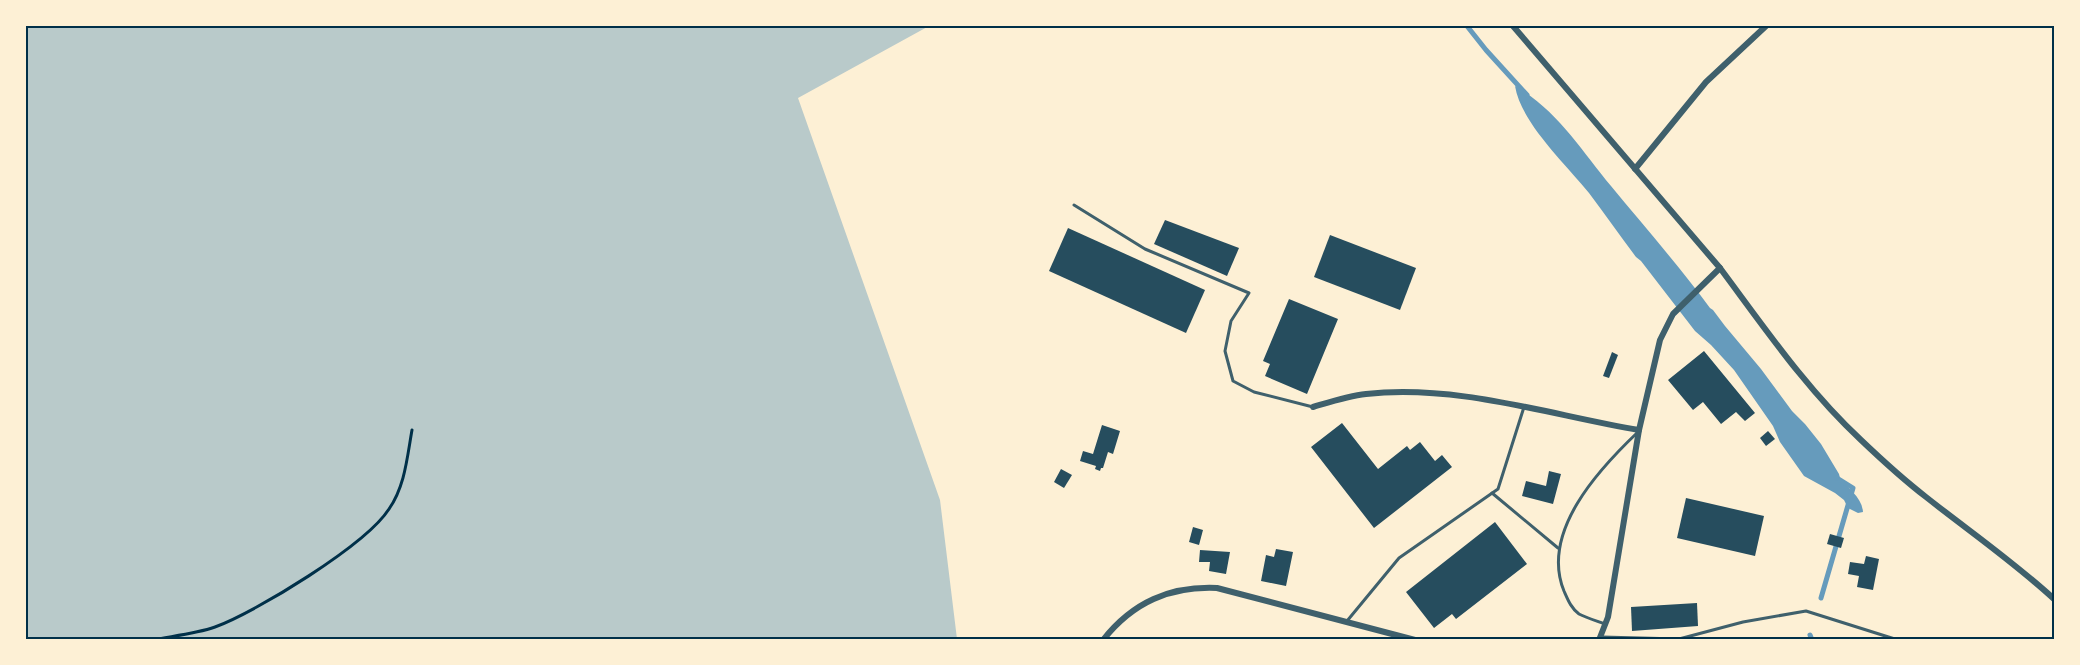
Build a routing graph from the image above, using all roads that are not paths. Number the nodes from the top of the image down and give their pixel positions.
1 (1513, 26) edge
2 (1766, 26) edge
3 (1635, 169) junction
4 (1074, 205) dead end
5 (1720, 268) junction
6 (1313, 407) joint
7 (1524, 407) junction
8 (1639, 430) junction
9 (1492, 494) junction
10 (1558, 548) junction
11 (2055, 599) edge
12 (1347, 621) junction
13 (1606, 624) junction
14 (1600, 638) edge
15 (1103, 639) edge
16 (1415, 639) edge
17 (1898, 639) edge

1 - 3 street
2 - 3 street
3 - 5 street
4 - 6 lane
5 - 8 street
5 - 11 street
6 - 7 street
7 - 8 street
7 - 9 lane
8 - 10 lane
8 - 13 street
9 - 10 lane
9 - 12 lane
10 - 13 lane
12 - 15 street
12 - 16 street
13 - 14 street
14 - 17 lane

